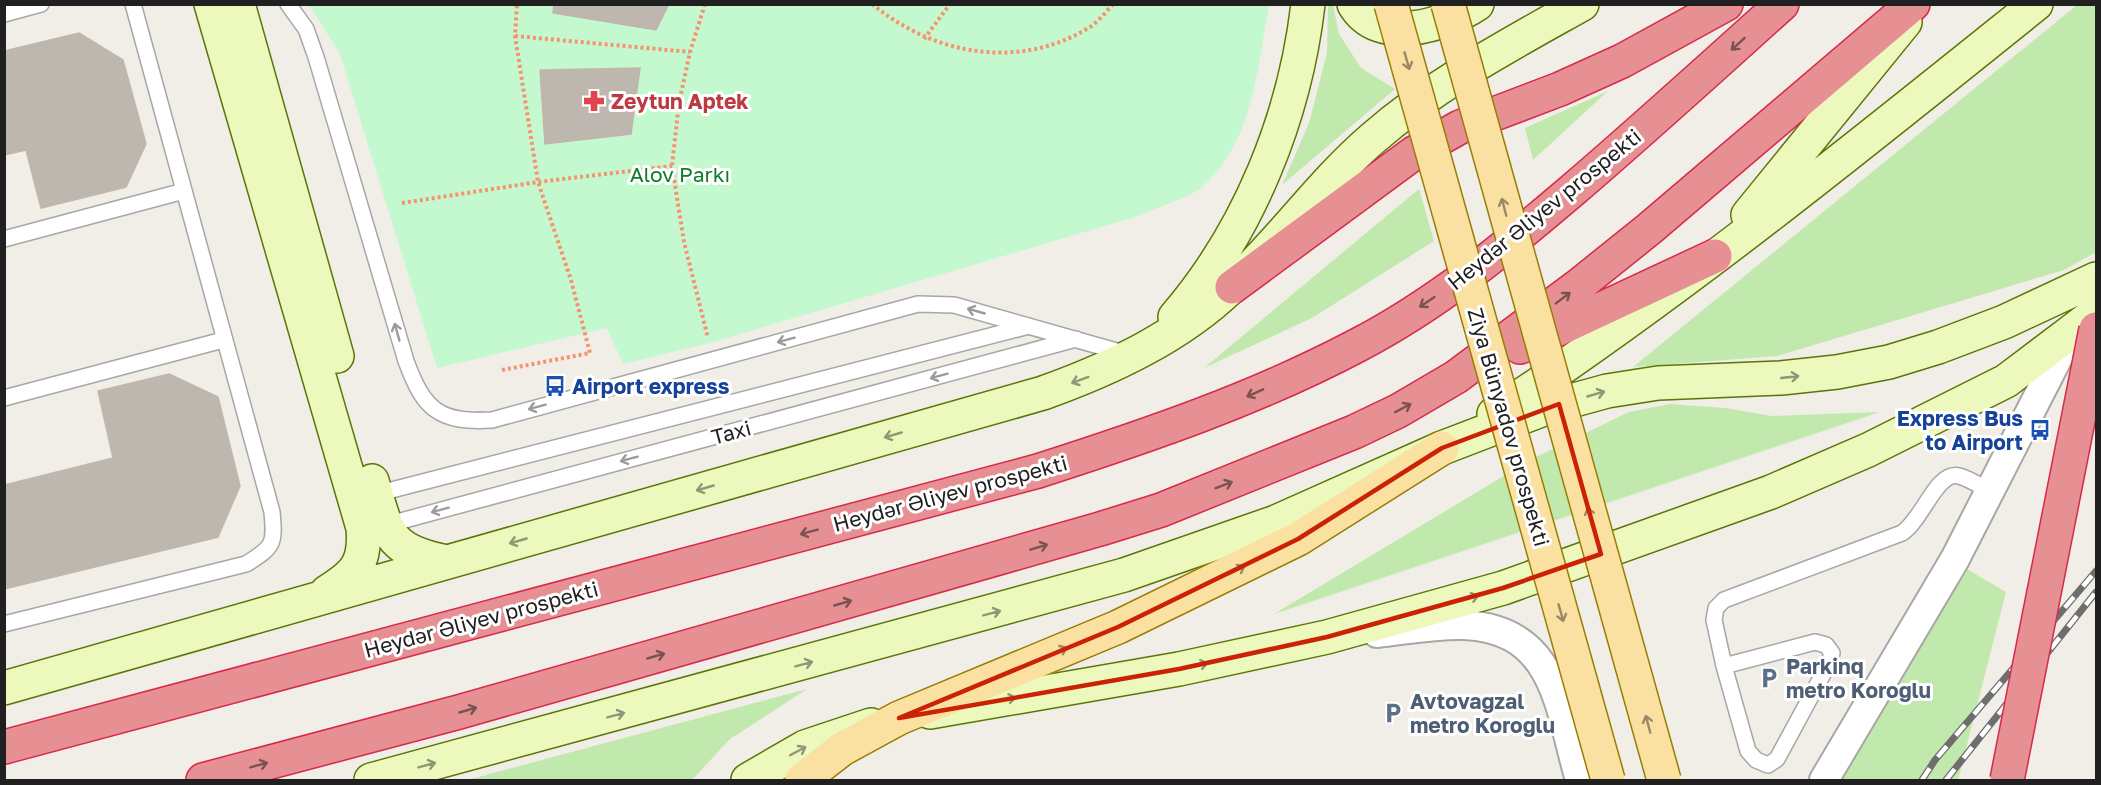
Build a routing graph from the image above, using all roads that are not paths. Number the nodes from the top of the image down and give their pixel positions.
1 (40, 4) edge
2 (133, 4) edge
3 (211, 4) edge
4 (238, 4) edge
5 (288, 4) edge
6 (1308, 4) edge
7 (1354, 4) edge
8 (1391, 4) edge
9 (1448, 4) edge
10 (1477, 4) edge
11 (1582, 4) edge
12 (1726, 4) edge
13 (1782, 4) edge
14 (1913, 4) edge
15 (1919, 4) edge
16 (2036, 4) edge
17 (4, 14) edge
18 (184, 191) junction
19 (4, 239) edge
20 (1715, 256) junction
21 (2097, 279) edge
22 (1232, 287) junction
23 (2097, 312) edge
24 (1029, 326) junction
25 (2083, 332) edge
26 (1076, 339) junction
27 (223, 340) junction
28 (1141, 350) junction
29 (1456, 377) junction
30 (4, 398) edge
31 (1442, 448) junction
32 (1990, 490) junction
33 (376, 494) junction
34 (386, 525) junction
35 (446, 562) junction
36 (316, 600) junction
37 (4, 624) edge
38 (1327, 637) junction
39 (1724, 666) junction
40 (4, 688) edge
41 (899, 718) junction
42 (4, 747) edge
43 (203, 780) edge
44 (370, 780) edge
45 (748, 780) edge
46 (802, 780) edge
47 (1580, 780) edge
48 (1608, 780) edge
49 (1664, 780) edge
50 (1824, 780) edge
51 (2007, 780) edge

1 - 17 lane
2 - 18 lane
3 - 36 main road
4 - 33 main road
24 -> 5 lane
6 - 28 main road
7 - 10 main road
8 -> 48 main road, Ziya Bünyadov prospekti, bridge
49 -> 9 main road, bridge
11 - 22 main road
12 - 22 highway
13 -> 42 highway, Heydər Əliyev prospekti
29 -> 14 highway
15 - 20 main road
16 - 20 main road
18 - 19 lane
18 - 27 lane
20 - 29 highway
20 - 31 main road
31 -> 21 main road
22 - 28 main road
23 - 25 main road
24 - 26 lane
24 - 33 lane, Taxi
25 - 32 street
38 -> 25 main road
25 - 51 highway, bridge
26 - 28 lane
26 -> 34 lane, Taxi
27 - 30 lane
27 - 37 lane
28 -> 35 main road
43 -> 29 highway
41 -> 31 main road
44 -> 31 main road
32 - 39 lane
32 - 50 street
33 - 34 main road
34 - 35 main road
35 - 36 main road
36 - 40 main road
41 -> 38 main road
38 - 47 street
39 - 39 lane
45 -> 41 main road
41 - 46 main road

